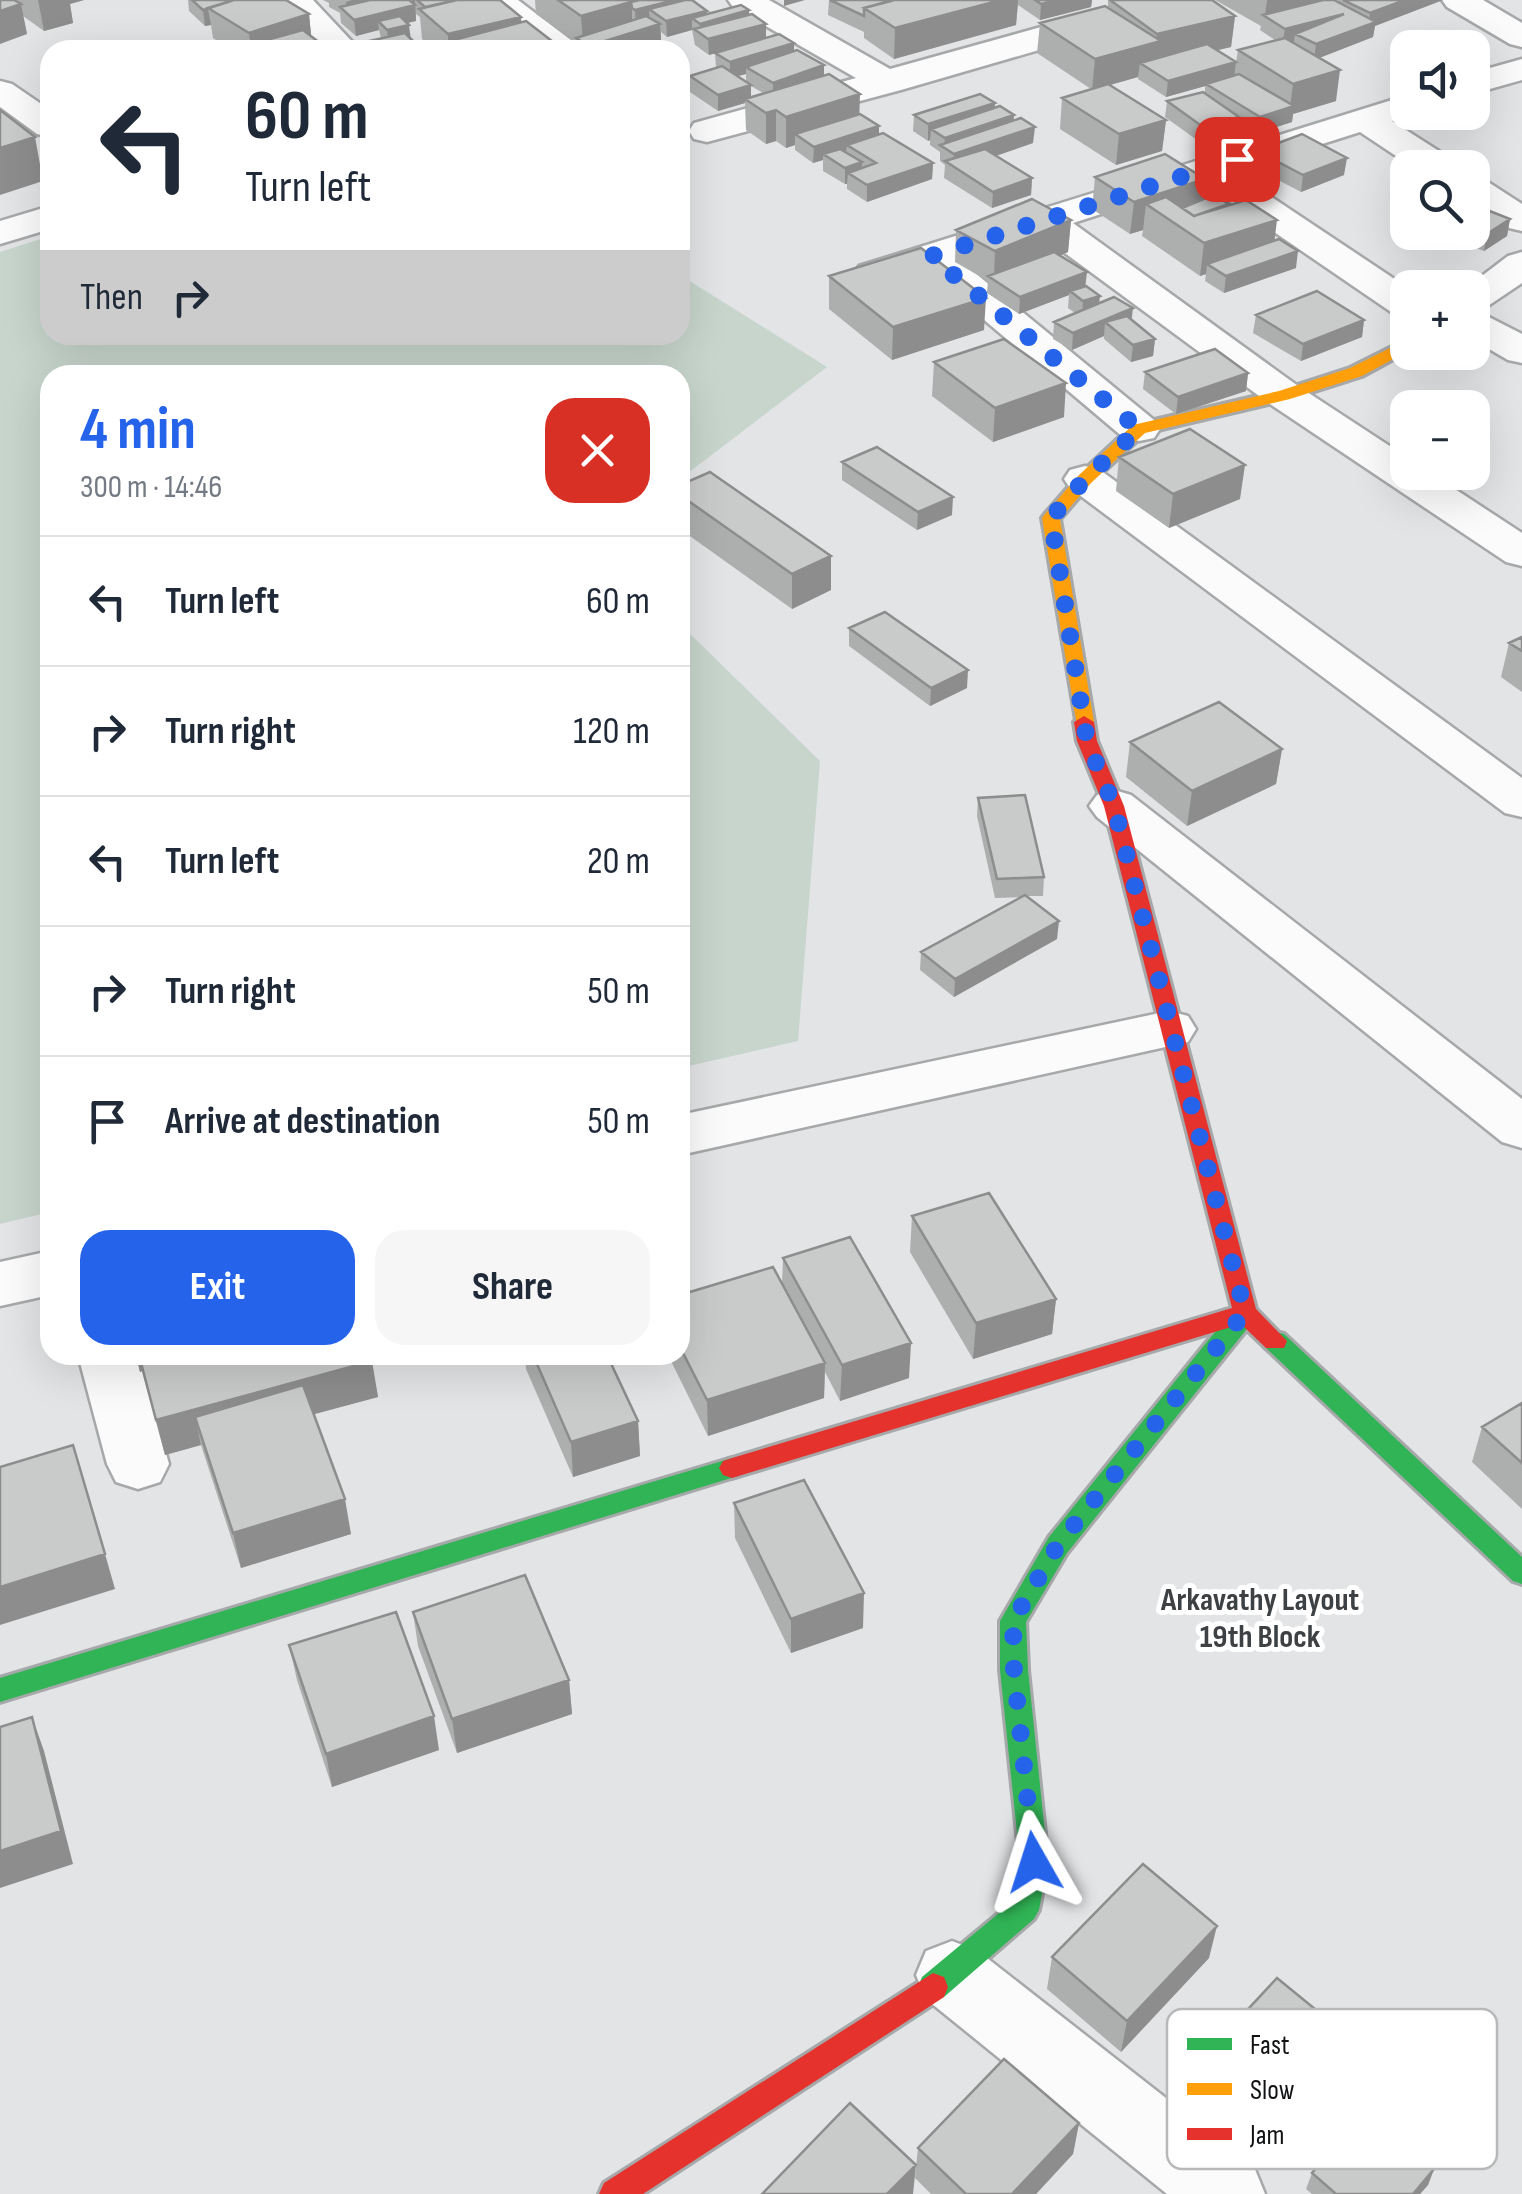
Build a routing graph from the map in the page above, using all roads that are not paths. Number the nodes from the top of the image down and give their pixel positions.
1 (295, 0) edge
2 (496, 0) edge
3 (745, 0) edge
4 (1175, 0) edge
5 (1459, 0) edge
6 (1011, 9) dead end
7 (1050, 34) junction
8 (1522, 37) edge
9 (334, 40) edge
10 (553, 40) edge
11 (1522, 69) edge
12 (1490, 79) edge
13 (889, 83) junction
14 (0, 90) edge
15 (1390, 111) edge
16 (40, 119) edge
17 (1364, 119) junction
18 (708, 131) dead end
19 (1412, 150) edge
20 (1206, 169) junction
21 (1490, 200) edge
22 (40, 220) edge
23 (1045, 220) junction
24 (1522, 220) edge
25 (0, 233) edge
26 (931, 256) junction
27 (1522, 264) edge
28 (873, 274) edge
29 (1490, 288) edge
30 (1390, 294) edge
31 (1490, 333) edge
32 (1522, 352) edge
33 (1390, 354) edge
34 (1284, 394) junction
35 (1139, 429) junction
36 (1085, 479) junction
37 (1522, 553) edge
38 (1522, 802) edge
39 (1114, 806) junction
40 (1169, 1029) junction
41 (1522, 1128) edge
42 (690, 1134) edge
43 (40, 1275) edge
44 (0, 1284) edge
45 (1245, 1312) junction
46 (111, 1365) edge
47 (138, 1464) dead end
48 (1522, 1573) edge
49 (0, 1690) edge
50 (952, 1975) junction
51 (1167, 2146) edge
52 (1196, 2169) edge
53 (615, 2194) edge
54 (1227, 2194) edge

1 - 9 street
2 - 10 street
3 - 13 street
4 - 7 street
5 - 8 street
6 - 7 street
7 - 13 street
11 - 12 street
13 - 18 street
14 - 16 street
15 - 17 street
17 - 19 street
17 - 20 street
20 - 23 street
20 - 30 street
21 - 24 street
22 - 25 street
23 - 26 street
23 - 34 street
26 - 28 street
26 - 35 street
27 - 29 street
31 - 32 street
33 - 34 street
34 - 35 street
34 - 37 street
35 - 36 street
36 - 38 street
36 - 39 street
39 - 40 street
39 - 41 street
40 - 42 street
40 - 45 street
43 - 44 street
45 - 48 street
45 - 49 street
45 - 50 street
46 - 47 street
50 - 51 street
50 - 53 street
52 - 54 street

